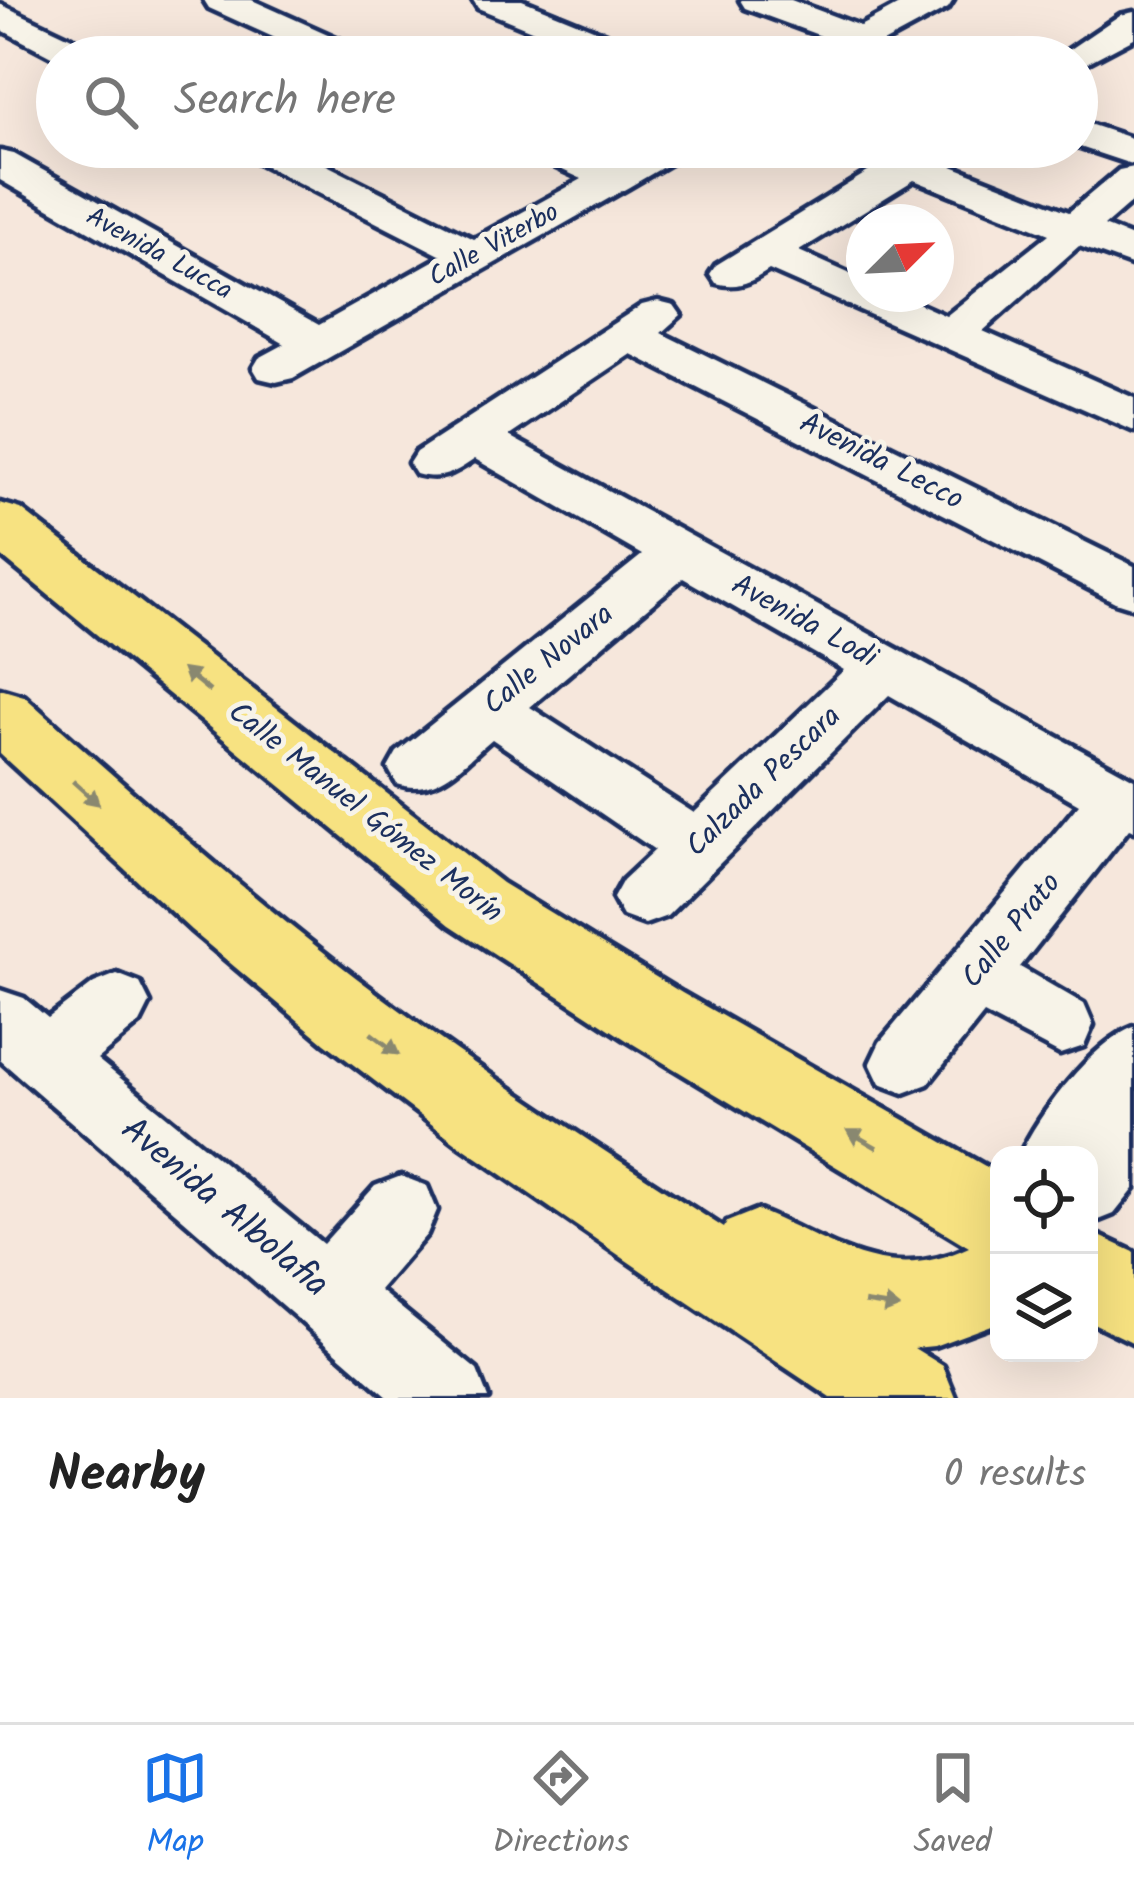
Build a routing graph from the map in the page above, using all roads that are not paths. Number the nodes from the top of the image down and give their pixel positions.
1 (222, 0) edge
2 (491, 0) edge
3 (758, 0) edge
4 (935, 0) edge
5 (55, 8) dead end
6 (6, 23) edge
7 (36, 36) edge
8 (302, 36) edge
9 (578, 36) edge
10 (823, 36) edge
11 (868, 36) edge
12 (1098, 140) edge
13 (1134, 153) edge
14 (0, 163) edge
15 (301, 168) edge
16 (592, 168) edge
17 (631, 168) edge
18 (882, 168) edge
19 (914, 168) edge
20 (614, 178) junction
21 (1134, 178) edge
22 (1066, 237) junction
23 (1134, 253) edge
24 (475, 256) junction
25 (1134, 277) edge
26 (952, 334) junction
27 (319, 344) junction
28 (276, 368) dead end
29 (1134, 416) edge
30 (454, 450) joint
31 (0, 524) edge
32 (680, 552) junction
33 (1134, 590) edge
34 (884, 666) junction
35 (490, 709) junction
36 (0, 714) edge
37 (418, 768) dead end
38 (1126, 802) edge
39 (698, 847) junction
40 (645, 898) dead end
41 (976, 975) junction
42 (117, 1003) dead end
43 (1060, 1025) dead end
44 (23, 1039) edge
45 (1134, 1058) edge
46 (904, 1064) dead end
47 (1134, 1135) edge
48 (1062, 1146) edge
49 (547, 1158) junction
50 (1098, 1179) edge
51 (984, 1201) edge
52 (401, 1210) dead end
53 (1098, 1278) edge
54 (990, 1281) edge
55 (327, 1294) junction
56 (1134, 1300) edge
57 (449, 1398) edge
58 (911, 1398) edge

1 - 8 street
2 - 9 street
3 - 10 street
4 - 11 street
5 - 6 street
6 - 7 street
12 - 13 street
14 - 27 street, Avenida Lucca
15 - 24 street
16 - 20 street
17 - 20 street, Calle Viterbo
18 - 26 street
19 - 22 street
20 - 24 street, Calle Viterbo
21 - 22 street
22 - 23 street
22 - 25 street
22 - 26 street
24 - 27 street, Calle Viterbo
26 - 29 street
27 - 28 street, Calle Viterbo
30 - 32 street, Avenida Lodi
30 - 33 street, Avenida Lecco
51 -> 31 main road, Calle Manuel Gómez Morín
32 - 34 street, Avenida Lodi
32 - 35 street, Calle Novara
34 - 38 street, Avenida Lodi
34 - 39 street, Calzada Pescara
35 - 37 street, Calle Novara
35 - 39 street
36 -> 49 main road
38 - 41 street, Calle Prato
39 - 40 street, Calzada Pescara
41 - 43 street
41 - 46 street, Calle Prato
42 - 44 street
44 - 55 street, Avenida Albolafia
45 - 48 street
47 - 50 street
49 -> 54 main road
49 - 58 main road
52 - 55 street
53 - 56 main road
55 - 57 street, Avenida Albolafia

